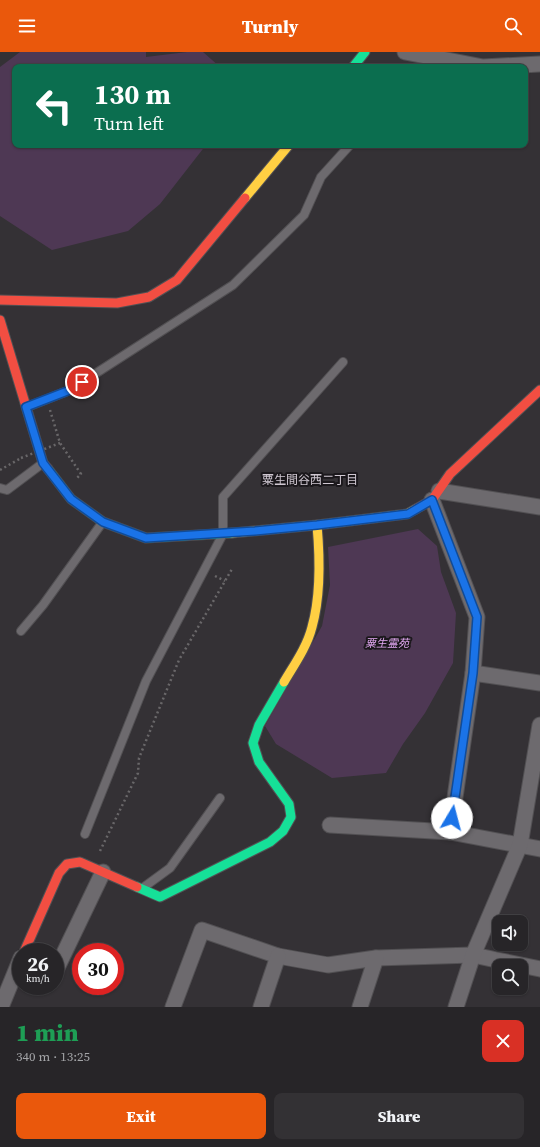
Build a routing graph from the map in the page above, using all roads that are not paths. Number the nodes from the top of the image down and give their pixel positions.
1 (365, 52) edge
2 (405, 52) edge
3 (355, 64) edge
4 (467, 64) edge
5 (540, 64) edge
6 (528, 65) edge
7 (287, 148) edge
8 (347, 148) edge
9 (0, 300) edge
10 (0, 320) edge
11 (343, 362) dead end
12 (540, 390) edge
13 (26, 407) junction
14 (43, 463) junction
15 (0, 488) edge
16 (436, 496) junction
17 (540, 507) edge
18 (103, 522) junction
19 (317, 525) junction
20 (223, 534) junction
21 (21, 631) dead end
22 (473, 673) junction
23 (540, 683) edge
24 (540, 725) edge
25 (220, 798) dead end
26 (330, 825) dead end
27 (450, 832) junction
28 (85, 834) dead end
29 (520, 845) junction
30 (540, 849) edge
31 (97, 870) junction
32 (141, 889) junction
33 (28, 943) edge
34 (64, 950) edge
35 (473, 955) junction
36 (278, 956) junction
37 (376, 958) junction
38 (540, 969) edge
39 (12, 982) edge
40 (1, 1007) edge
41 (173, 1007) edge
42 (262, 1007) edge
43 (360, 1007) edge
44 (456, 1007) edge

1 - 3 street
2 - 4 street
5 - 6 street
7 - 9 street
8 - 13 lane
10 - 13 street
11 - 20 lane
12 - 16 street
13 - 14 street
14 - 15 lane
14 - 18 street
16 - 17 street
16 - 19 street
16 - 22 street
18 - 20 street
18 - 21 lane
19 - 20 street
19 - 32 street
20 - 28 lane
22 - 23 street
22 - 27 street
24 - 29 street
25 - 32 lane
26 - 27 street
27 - 29 street
29 - 30 street
29 - 35 street
31 - 32 street
31 - 33 street
31 - 34 street
35 - 37 street
35 - 38 street
35 - 44 street
36 - 37 street
36 - 41 street
36 - 42 street
37 - 43 street
39 - 40 street

